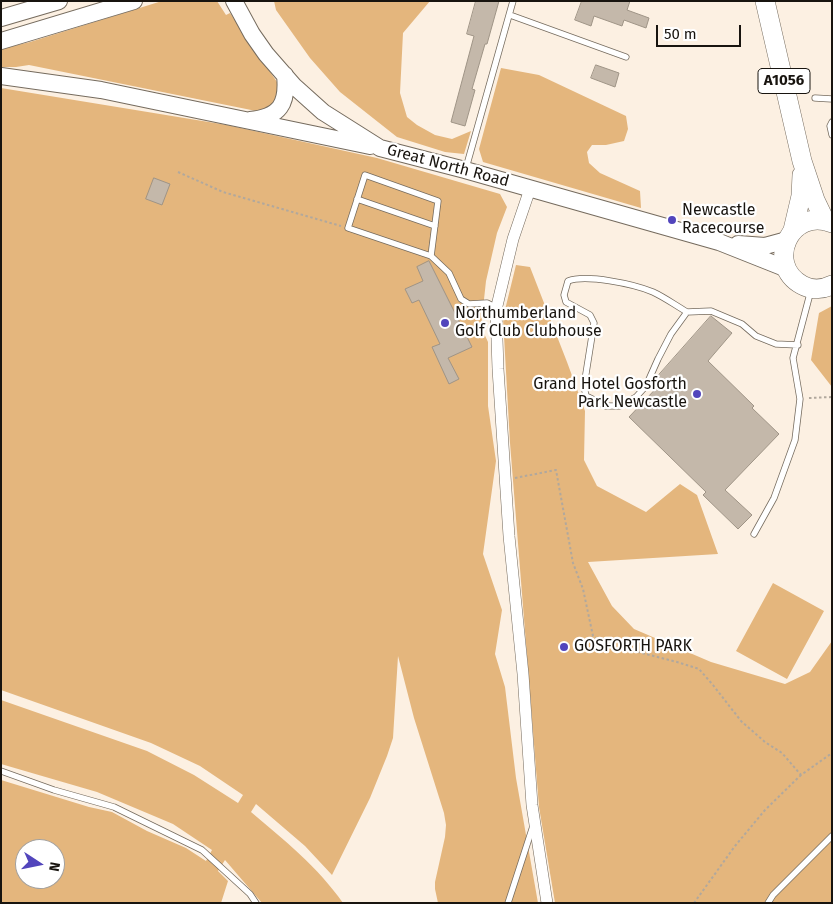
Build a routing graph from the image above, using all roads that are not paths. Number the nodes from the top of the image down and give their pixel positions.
1 (59, 1) edge
2 (134, 1) edge
3 (234, 1) edge
4 (513, 1) edge
5 (765, 1) edge
6 (510, 15) junction
7 (1, 18) edge
8 (1, 41) edge
9 (626, 57) dead end
10 (285, 75) junction
11 (1, 76) edge
12 (815, 98) dead end
13 (832, 99) edge
14 (246, 121) junction
15 (832, 122) edge
16 (832, 135) edge
17 (380, 148) junction
18 (802, 161) junction
19 (465, 170) junction
20 (530, 189) junction
21 (357, 199) junction
22 (830, 222) edge
23 (435, 226) junction
24 (790, 235) junction
25 (719, 242) junction
26 (431, 256) junction
27 (787, 270) junction
28 (826, 287) edge
29 (496, 310) junction
30 (687, 312) junction
31 (798, 345) junction
32 (754, 534) dead end
33 (1, 771) edge
34 (535, 821) junction
35 (832, 836) edge
36 (256, 903) edge
37 (508, 903) edge
38 (548, 903) edge
39 (768, 903) edge

1 - 7 main road
2 - 8 main road
3 - 10 main road, Great North Road
4 - 6 lane
5 - 18 main road, A1056
6 - 9 lane
6 - 19 lane
10 - 14 main road
10 - 17 main road, Great North Road
11 - 14 main road
12 - 13 lane
14 - 17 main road
15 - 16 lane
17 - 19 main road, Great North Road
18 - 22 main road, A1056
18 - 24 main road, A1056
19 - 20 main road, Great North Road
20 - 25 main road, Great North Road
20 - 29 street
21 - 23 lane
21 - 23 lane
21 - 26 lane
22 - 24 main road
23 - 26 lane
24 - 25 main road, Great North Road
24 - 27 main road
25 - 27 main road, Great North Road
26 - 29 lane
27 - 28 main road
28 - 31 lane
29 - 34 street
30 - 30 lane
30 - 31 lane
31 - 32 lane
33 - 36 lane
34 - 37 lane
34 - 38 street
35 - 39 lane

